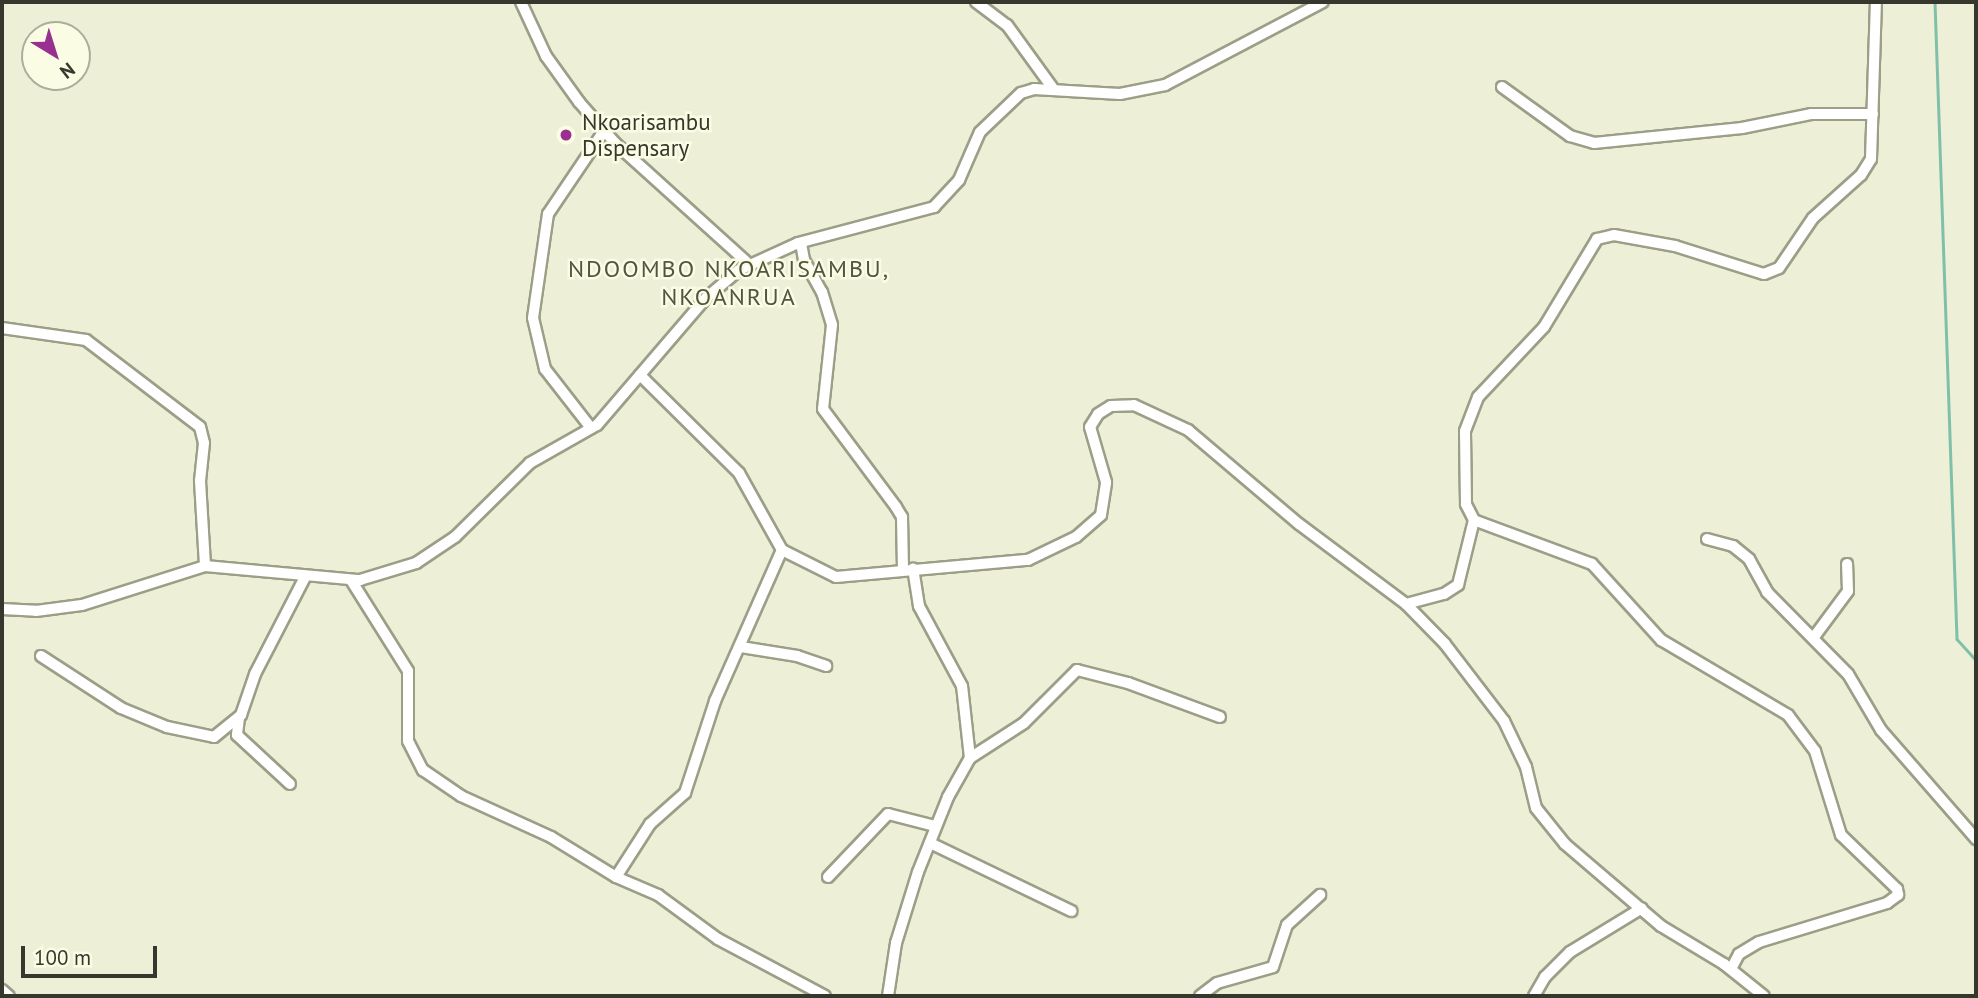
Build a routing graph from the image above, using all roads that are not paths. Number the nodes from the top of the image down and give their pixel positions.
1 (521, 2) edge
2 (976, 2) edge
3 (1323, 2) edge
4 (1876, 2) edge
5 (1502, 87) dead end
6 (1054, 90) junction
7 (1873, 114) junction
8 (604, 131) junction
9 (801, 243) junction
10 (748, 264) junction
11 (2, 328) edge
12 (640, 375) junction
13 (591, 428) junction
14 (1474, 520) junction
15 (1707, 539) dead end
16 (782, 550) junction
17 (1847, 565) dead end
18 (205, 566) junction
19 (908, 568) junction
20 (305, 577) junction
21 (351, 580) junction
22 (1406, 604) junction
23 (2, 609) edge
24 (1814, 637) junction
25 (741, 647) junction
26 (41, 656) dead end
27 (826, 666) dead end
28 (1220, 717) dead end
29 (239, 718) junction
30 (970, 758) junction
31 (290, 784) dead end
32 (935, 826) junction
33 (1976, 839) edge
34 (930, 843) junction
35 (616, 877) junction
36 (828, 877) dead end
37 (1320, 895) dead end
38 (1642, 908) junction
39 (1071, 911) dead end
40 (1731, 969) junction
41 (2, 990) edge
42 (9, 996) edge
43 (825, 996) edge
44 (888, 996) edge
45 (1200, 996) edge
46 (1534, 996) edge
47 (1764, 996) edge

1 - 8 street
2 - 6 street
3 - 6 street
4 - 7 street
5 - 7 street
6 - 9 street
7 - 14 street
8 - 10 street
8 - 13 street
9 - 10 street
9 - 19 street
10 - 12 street
11 - 18 street
12 - 13 street
12 - 16 street
13 - 21 street
14 - 22 street
14 - 40 street
15 - 24 street
16 - 19 street
16 - 25 street
17 - 24 street
18 - 20 street
18 - 23 street
19 - 22 street
19 - 30 street
20 - 21 street
20 - 29 street
21 - 35 street
22 - 38 street
24 - 33 street
25 - 27 street
25 - 35 street
26 - 29 street
28 - 30 street
29 - 31 street
30 - 32 street
32 - 34 street
32 - 36 street
34 - 39 street
34 - 44 street
35 - 43 street
37 - 45 street
38 - 40 street
38 - 46 street
40 - 47 street
41 - 42 street

